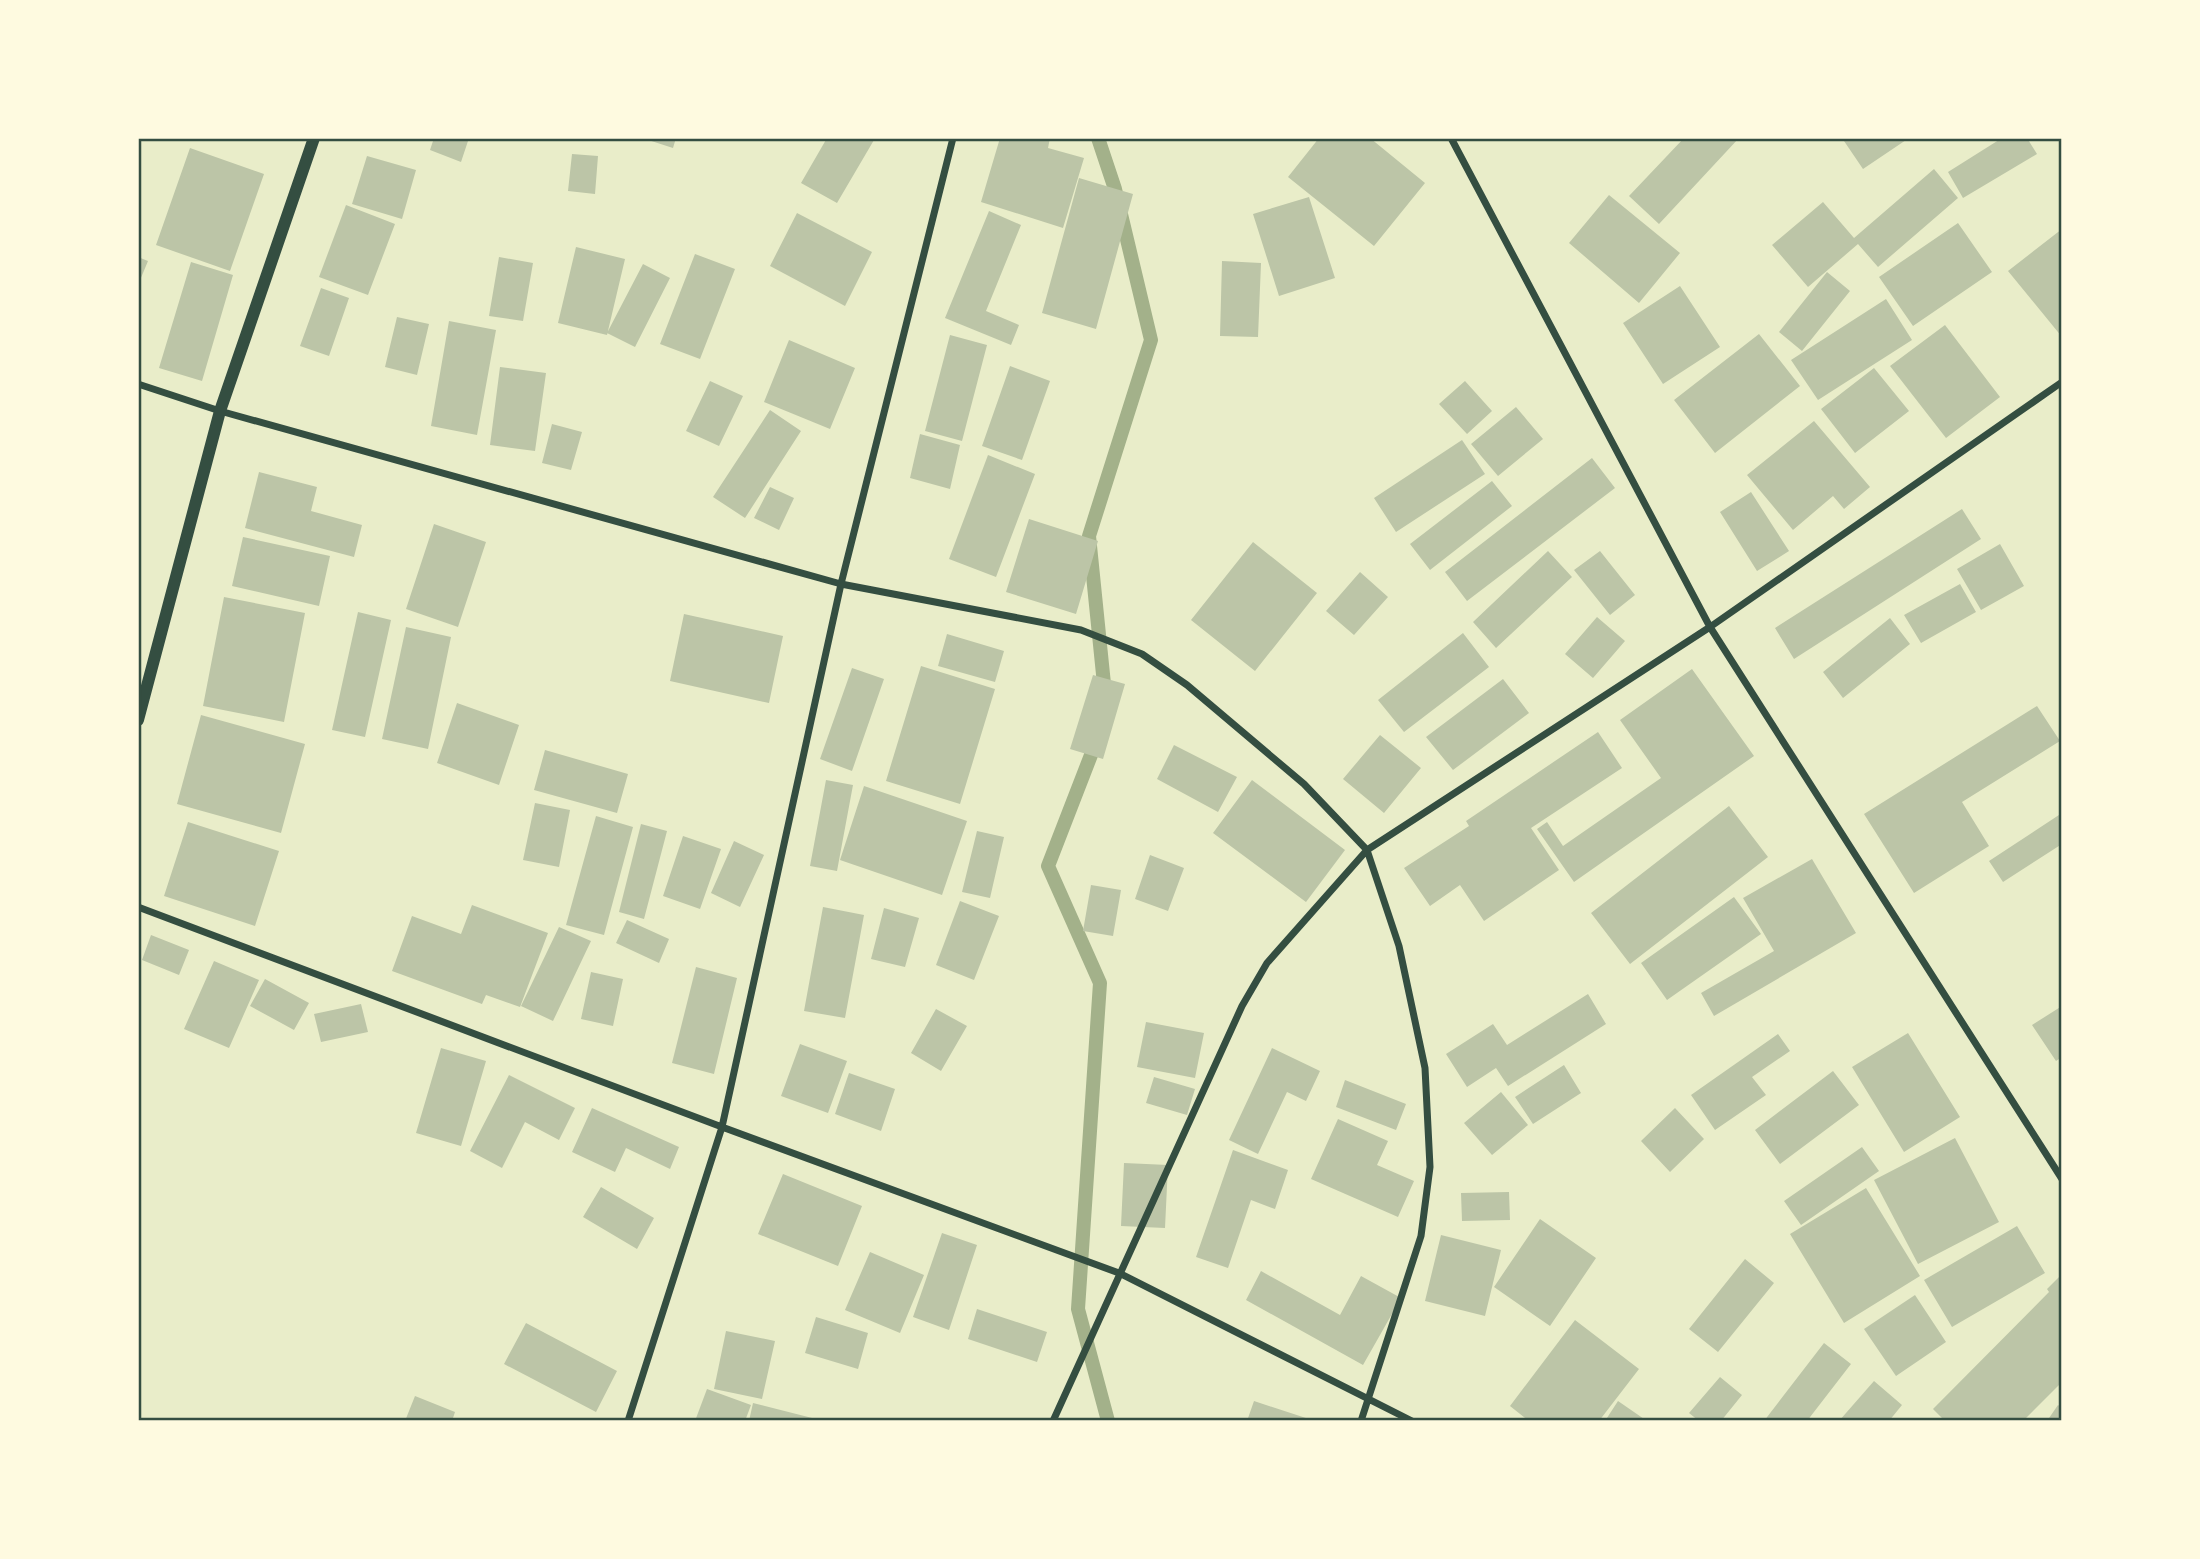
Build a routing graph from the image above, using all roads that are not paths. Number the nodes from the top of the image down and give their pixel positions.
1 (314, 138) edge
2 (953, 138) edge
3 (1451, 138) edge
4 (2062, 383) edge
5 (138, 384) edge
6 (220, 411) junction
7 (841, 584) junction
8 (1710, 627) junction
9 (138, 720) edge
10 (1367, 850) junction
11 (138, 907) edge
12 (722, 1127) junction
13 (2062, 1179) edge
14 (1119, 1273) junction
15 (1368, 1400) junction
16 (628, 1421) edge
17 (1053, 1421) edge
18 (1361, 1421) edge
19 (1412, 1421) edge

1 - 6 street
2 - 7 street
3 - 8 street
4 - 8 street
5 - 6 street
6 - 7 street
6 - 9 street
7 - 10 street
7 - 12 street
8 - 10 street
8 - 13 street
10 - 14 street
10 - 15 street
11 - 12 street
12 - 14 street
12 - 16 street
14 - 15 street
14 - 17 street
15 - 18 street
15 - 19 street

